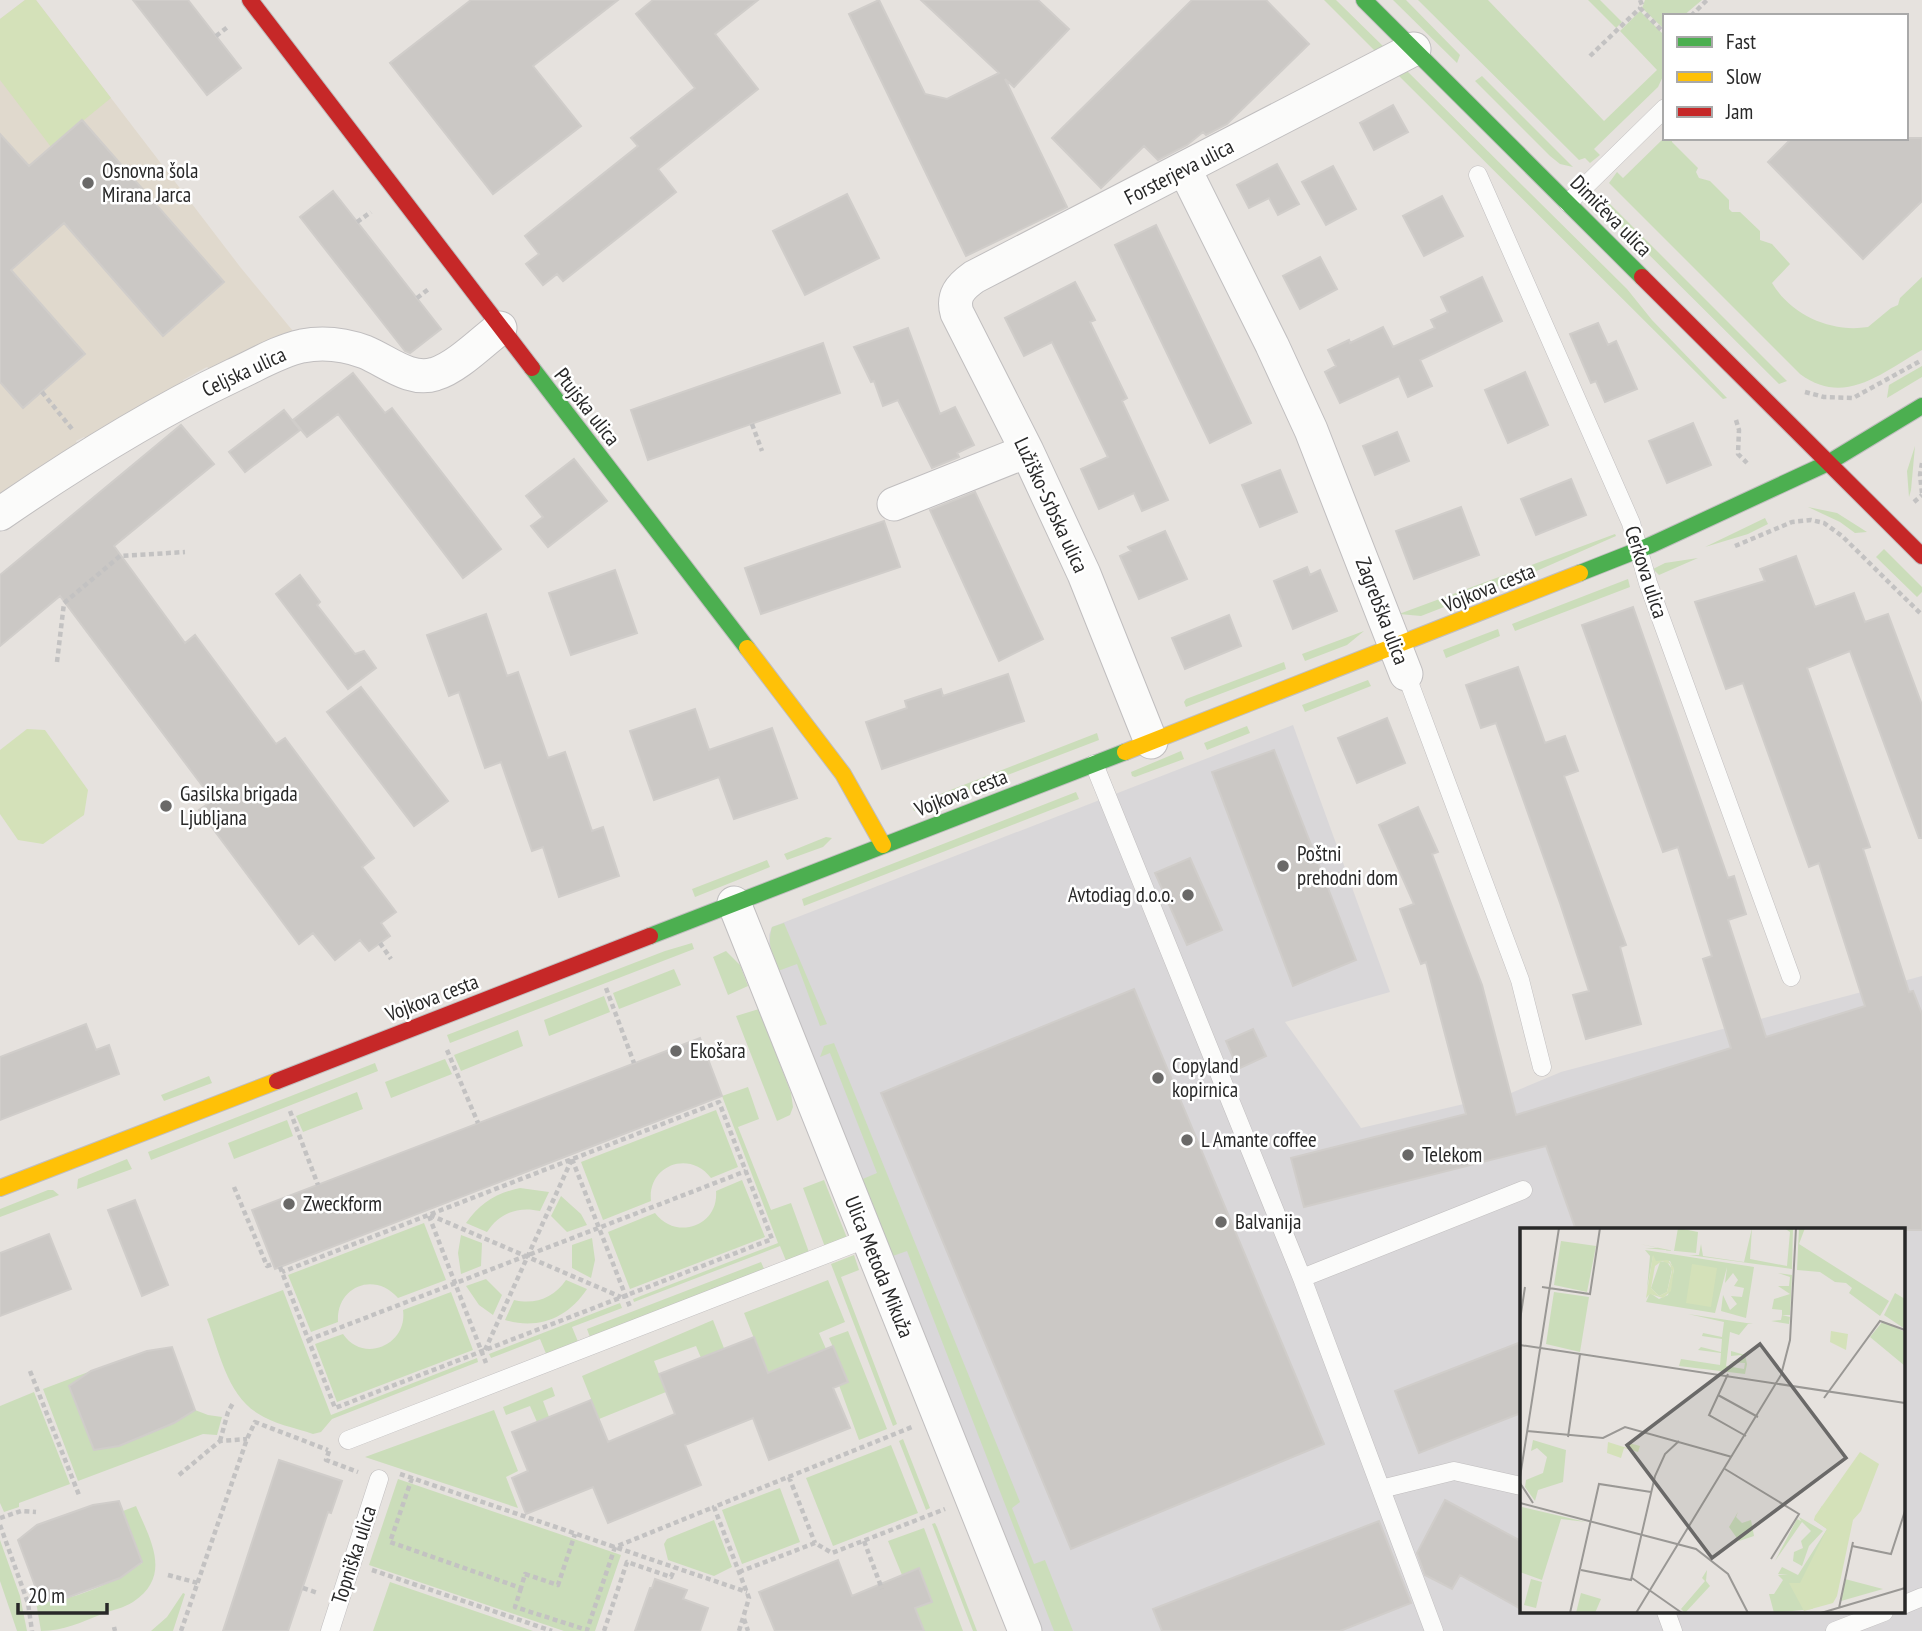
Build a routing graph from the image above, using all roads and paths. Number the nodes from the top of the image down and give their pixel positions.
1 (250, 0) edge
2 (1364, 0) edge
3 (1640, 0) edge
4 (1707, 0) edge
5 (1640, 8) junction
6 (1693, 14) edge
7 (1663, 32) edge
8 (1414, 49) junction
9 (1590, 56) dead end
10 (1663, 110) edge
11 (1185, 170) junction
12 (1478, 176) dead end
13 (1568, 203) junction
14 (974, 277) joint
15 (500, 328) junction
16 (1922, 360) edge
17 (1807, 391) dead end
18 (42, 392) dead end
19 (1922, 406) edge
20 (1735, 415) dead end
21 (751, 424) dead end
22 (762, 451) dead end
23 (1027, 451) junction
24 (92, 454) junction
25 (1738, 454) dead end
26 (1828, 463) junction
27 (1922, 463) edge
28 (1922, 493) edge
29 (894, 504) dead end
30 (0, 514) edge
31 (1727, 548) dead end
32 (1639, 550) junction
33 (185, 552) dead end
34 (1922, 556) edge
35 (1922, 615) edge
36 (1401, 661) junction
37 (57, 662) dead end
38 (1151, 742) junction
39 (1094, 764) junction
40 (883, 845) junction
41 (734, 903) junction
42 (380, 943) dead end
43 (391, 960) dead end
44 (1791, 977) dead end
45 (606, 988) dead end
46 (447, 1050) dead end
47 (635, 1063) dead end
48 (1542, 1067) dead end
49 (290, 1111) dead end
50 (478, 1123) dead end
51 (572, 1158) junction
52 (746, 1171) junction
53 (318, 1185) dead end
54 (234, 1187) dead end
55 (0, 1188) edge
56 (1523, 1190) dead end
57 (429, 1215) junction
58 (598, 1228) junction
59 (868, 1238) junction
60 (527, 1256) junction
61 (273, 1264) dead end
62 (1302, 1278) junction
63 (455, 1283) junction
64 (623, 1297) junction
65 (630, 1308) dead end
66 (308, 1340) junction
67 (483, 1351) junction
68 (486, 1363) dead end
69 (30, 1371) dead end
70 (233, 1403) dead end
71 (939, 1417) junction
72 (247, 1439) junction
73 (220, 1441) junction
74 (344, 1447) joint
75 (326, 1460) dead end
76 (179, 1475) dead end
77 (383, 1475) junction
78 (789, 1477) junction
79 (412, 1478) junction
80 (1520, 1486) edge
81 (1381, 1489) junction
82 (79, 1494) dead end
83 (971, 1497) junction
84 (714, 1507) junction
85 (36, 1512) dead end
86 (0, 1518) edge
87 (0, 1525) edge
88 (575, 1534) junction
89 (864, 1541) junction
90 (815, 1543) junction
91 (615, 1547) junction
92 (351, 1563) junction
93 (675, 1568) junction
94 (739, 1572) junction
95 (168, 1575) dead end
96 (198, 1583) junction
97 (521, 1588) junction
98 (882, 1589) dead end
99 (747, 1592) junction
100 (1922, 1597) edge
101 (1904, 1605) edge
102 (1667, 1614) edge
103 (1879, 1614) edge
104 (743, 1617) junction
105 (32, 1631) edge
106 (181, 1631) edge
107 (330, 1631) edge
108 (552, 1631) edge
109 (604, 1631) edge
110 (739, 1631) edge
111 (748, 1631) edge
112 (1025, 1631) edge
113 (1434, 1631) edge
114 (1673, 1631) edge
115 (1835, 1631) edge

1 - 15 street, Ptujska ulica
2 - 8 street, Dimičeva ulica
3 - 5 path
4 - 6 path
5 - 7 path
5 - 9 path
8 - 11 street, Forsterjeva ulica
8 - 13 street, Dimičeva ulica
10 - 13 lane
11 - 14 street, Forsterjeva ulica
11 - 36 street, Zagrebška ulica
12 - 32 lane, Cerkova ulica
13 - 26 street, Dimičeva ulica
14 - 23 street, Lužiško-Srbska ulica
15 - 24 street, Celjska ulica
15 - 40 street, Ptujska ulica
16 - 17 path
18 - 24 path
19 - 26 street, Vojkova cesta
20 - 25 path
21 - 22 path
23 - 29 street
23 - 38 street, Lužiško-Srbska ulica
24 - 30 street, Celjska ulica
26 - 32 street, Vojkova cesta
26 - 34 street, Dimičeva ulica
27 - 28 path
31 - 35 path
32 - 36 street, Vojkova cesta
32 - 44 lane, Cerkova ulica
33 - 37 path
36 - 38 street, Vojkova cesta
36 - 48 lane, Zagrebška ulica
38 - 39 street, Vojkova cesta
39 - 40 street, Vojkova cesta
39 - 62 lane
40 - 41 street, Vojkova cesta
41 - 55 street, Vojkova cesta
41 - 59 street, Ulica Metoda Mikuža
42 - 43 path
45 - 47 path
46 - 50 path
49 - 53 path
51 - 52 path
51 - 57 path
51 - 58 path
51 - 60 path
52 - 58 path
52 - 64 path
54 - 61 path
56 - 62 lane
57 - 60 path
57 - 63 path
57 - 66 path
58 - 60 path
58 - 64 path
59 - 71 street, Ulica Metoda Mikuža
59 - 74 lane
60 - 63 path
60 - 64 path
60 - 67 path
62 - 81 lane
63 - 66 path
63 - 67 path
64 - 65 path
64 - 67 path
66 - 67 path
67 - 68 path
69 - 82 path
70 - 73 path
71 - 78 path
71 - 83 street, Ulica Metoda Mikuža
72 - 73 path
72 - 74 path
72 - 96 path
73 - 76 path
75 - 77 path
77 - 79 path
77 - 92 lane, Topniška ulica
78 - 84 path
78 - 90 path
79 - 88 path
79 - 97 path
80 - 81 lane
81 - 113 lane
83 - 89 path
83 - 112 street, Ulica Metoda Mikuža
84 - 91 path
84 - 94 path
85 - 86 path
87 - 105 path
88 - 91 path
88 - 97 path
89 - 90 path
89 - 98 path
90 - 94 path
91 - 93 path
91 - 97 path
92 - 107 lane, Topniška ulica
92 - 108 path
93 - 99 path
93 - 109 path
94 - 99 path
95 - 96 path
96 - 106 path
99 - 104 path
100 - 101 lane
102 - 114 lane
103 - 115 lane
104 - 110 path
104 - 111 path

